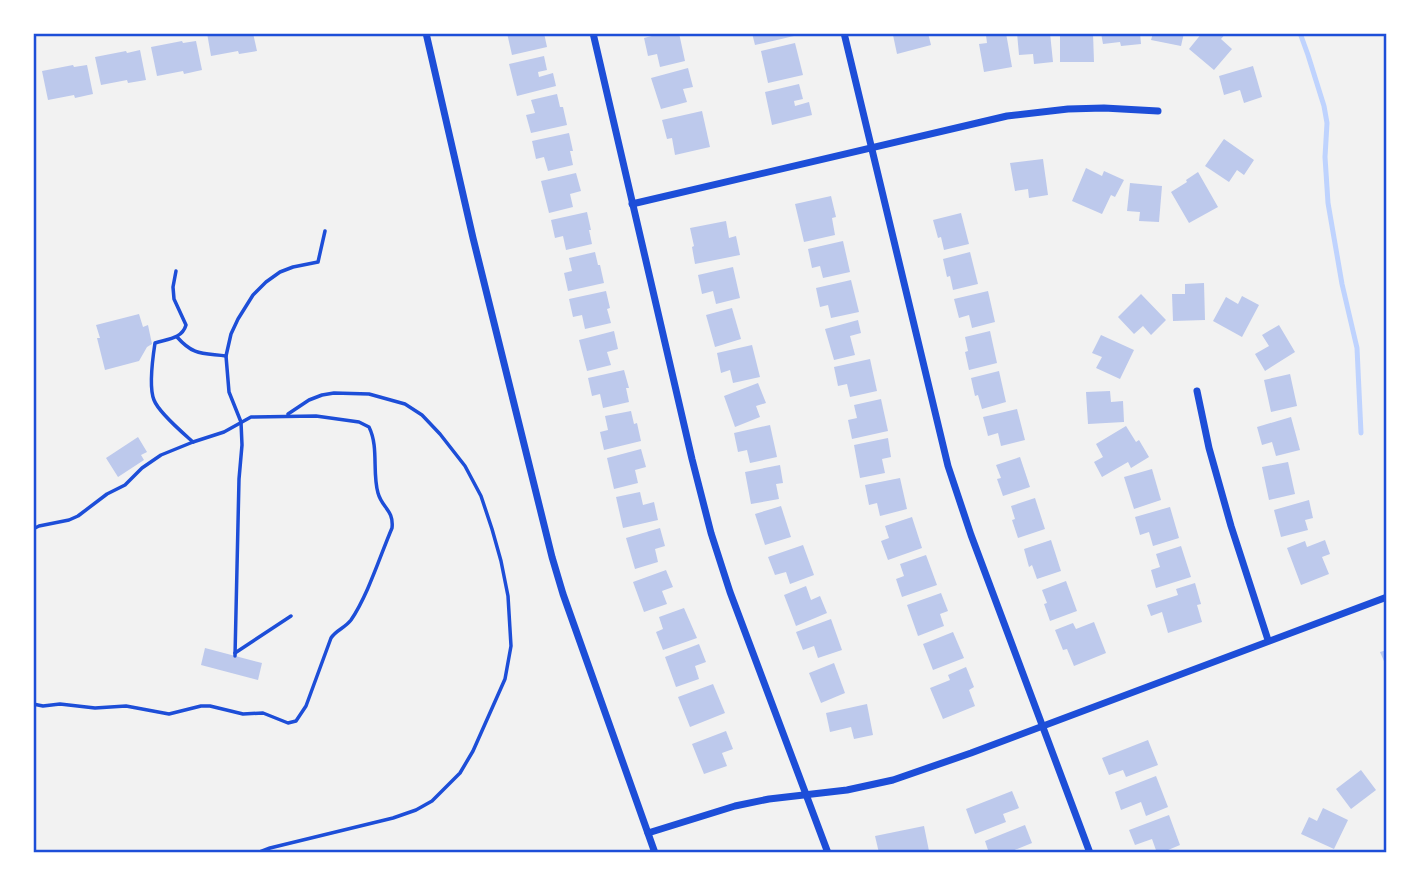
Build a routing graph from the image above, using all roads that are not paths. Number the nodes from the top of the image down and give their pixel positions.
1 (425, 33) edge
2 (593, 33) edge
3 (844, 33) edge
4 (1158, 111) dead end
5 (872, 147) junction
6 (632, 204) junction
7 (1197, 391) dead end
8 (1387, 597) edge
9 (1268, 640) junction
10 (1042, 726) junction
11 (806, 795) junction
12 (648, 833) junction
13 (654, 853) edge
14 (828, 853) edge
15 (1090, 853) edge

1 - 12 street
2 - 6 street
3 - 5 street
4 - 5 street
5 - 6 street
5 - 10 street
6 - 11 street
7 - 9 street
8 - 9 street
9 - 10 street
10 - 11 street
10 - 15 street
11 - 12 street
11 - 14 street
12 - 13 street

